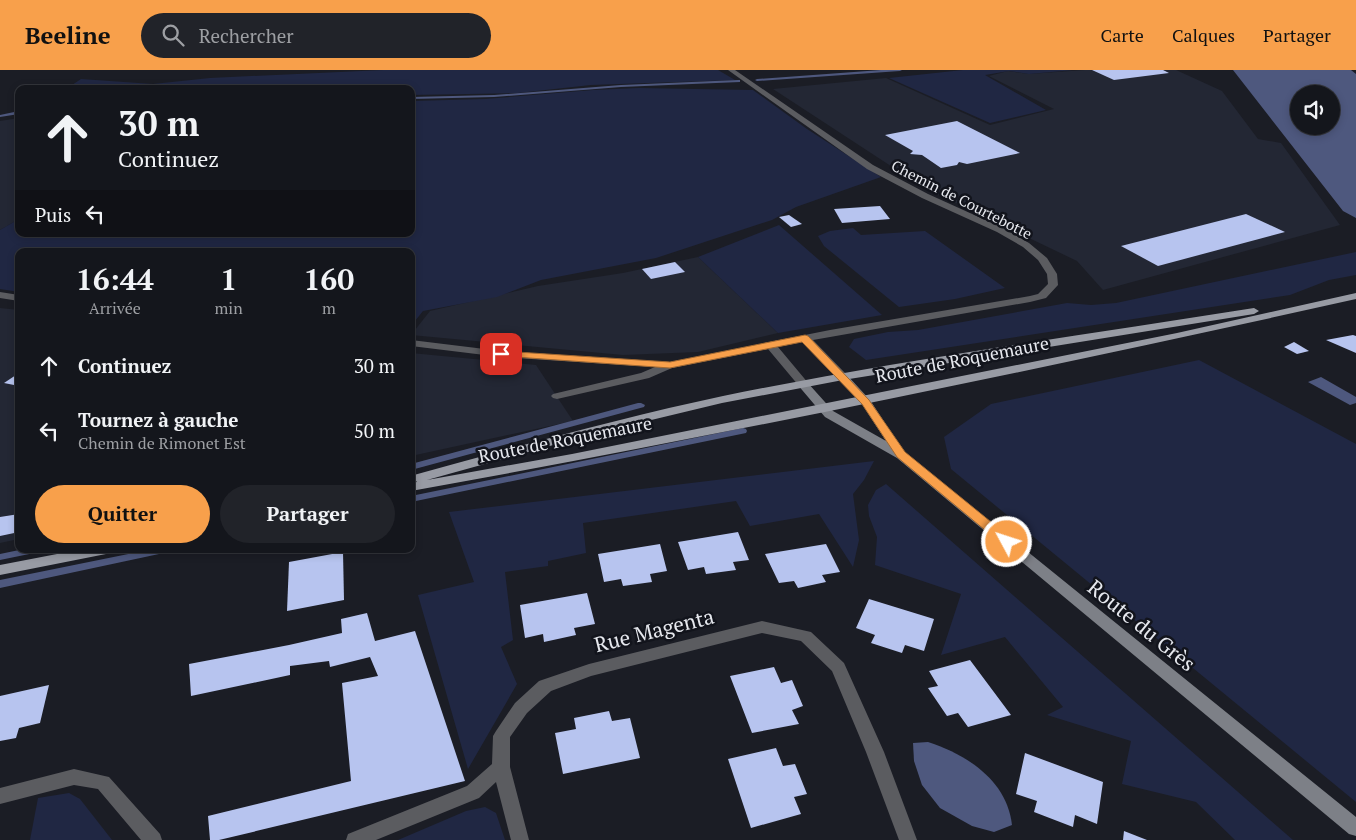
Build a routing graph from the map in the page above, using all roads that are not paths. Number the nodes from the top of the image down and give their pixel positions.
1 (731, 70) edge
2 (0, 295) edge
3 (1356, 296) edge
4 (15, 297) edge
5 (1343, 298) junction
6 (805, 338) junction
7 (415, 343) edge
8 (772, 345) junction
9 (670, 365) junction
10 (843, 377) junction
11 (802, 384) junction
12 (557, 396) dead end
13 (862, 398) junction
14 (821, 406) junction
15 (901, 454) junction
16 (415, 479) edge
17 (415, 486) edge
18 (86, 553) edge
19 (0, 570) edge
20 (500, 767) junction
21 (0, 796) edge
22 (1356, 828) edge
23 (153, 840) edge
24 (355, 840) edge
25 (520, 840) edge
26 (908, 840) edge

1 - 6 street, Chemin de Courtebotte
2 - 4 street
3 - 5 main road, Route de Roquemaure
5 - 10 main road, Route de Roquemaure
5 - 13 main road, Route de Roquemaure
6 - 8 street
6 - 10 street
7 - 9 street
8 - 9 street
8 - 11 street
9 - 12 street
10 - 11 main road, Route de Roquemaure
10 - 13 street
11 - 14 street
11 - 16 main road, Route de Roquemaure
13 - 14 main road, Route de Roquemaure
13 - 15 street
14 - 15 street
14 - 17 main road, Route de Roquemaure
15 - 22 street, Route du Grès
18 - 19 main road
20 - 24 street
20 - 25 street, Rue Magenta
20 - 26 street, Rue Magenta
21 - 23 street

